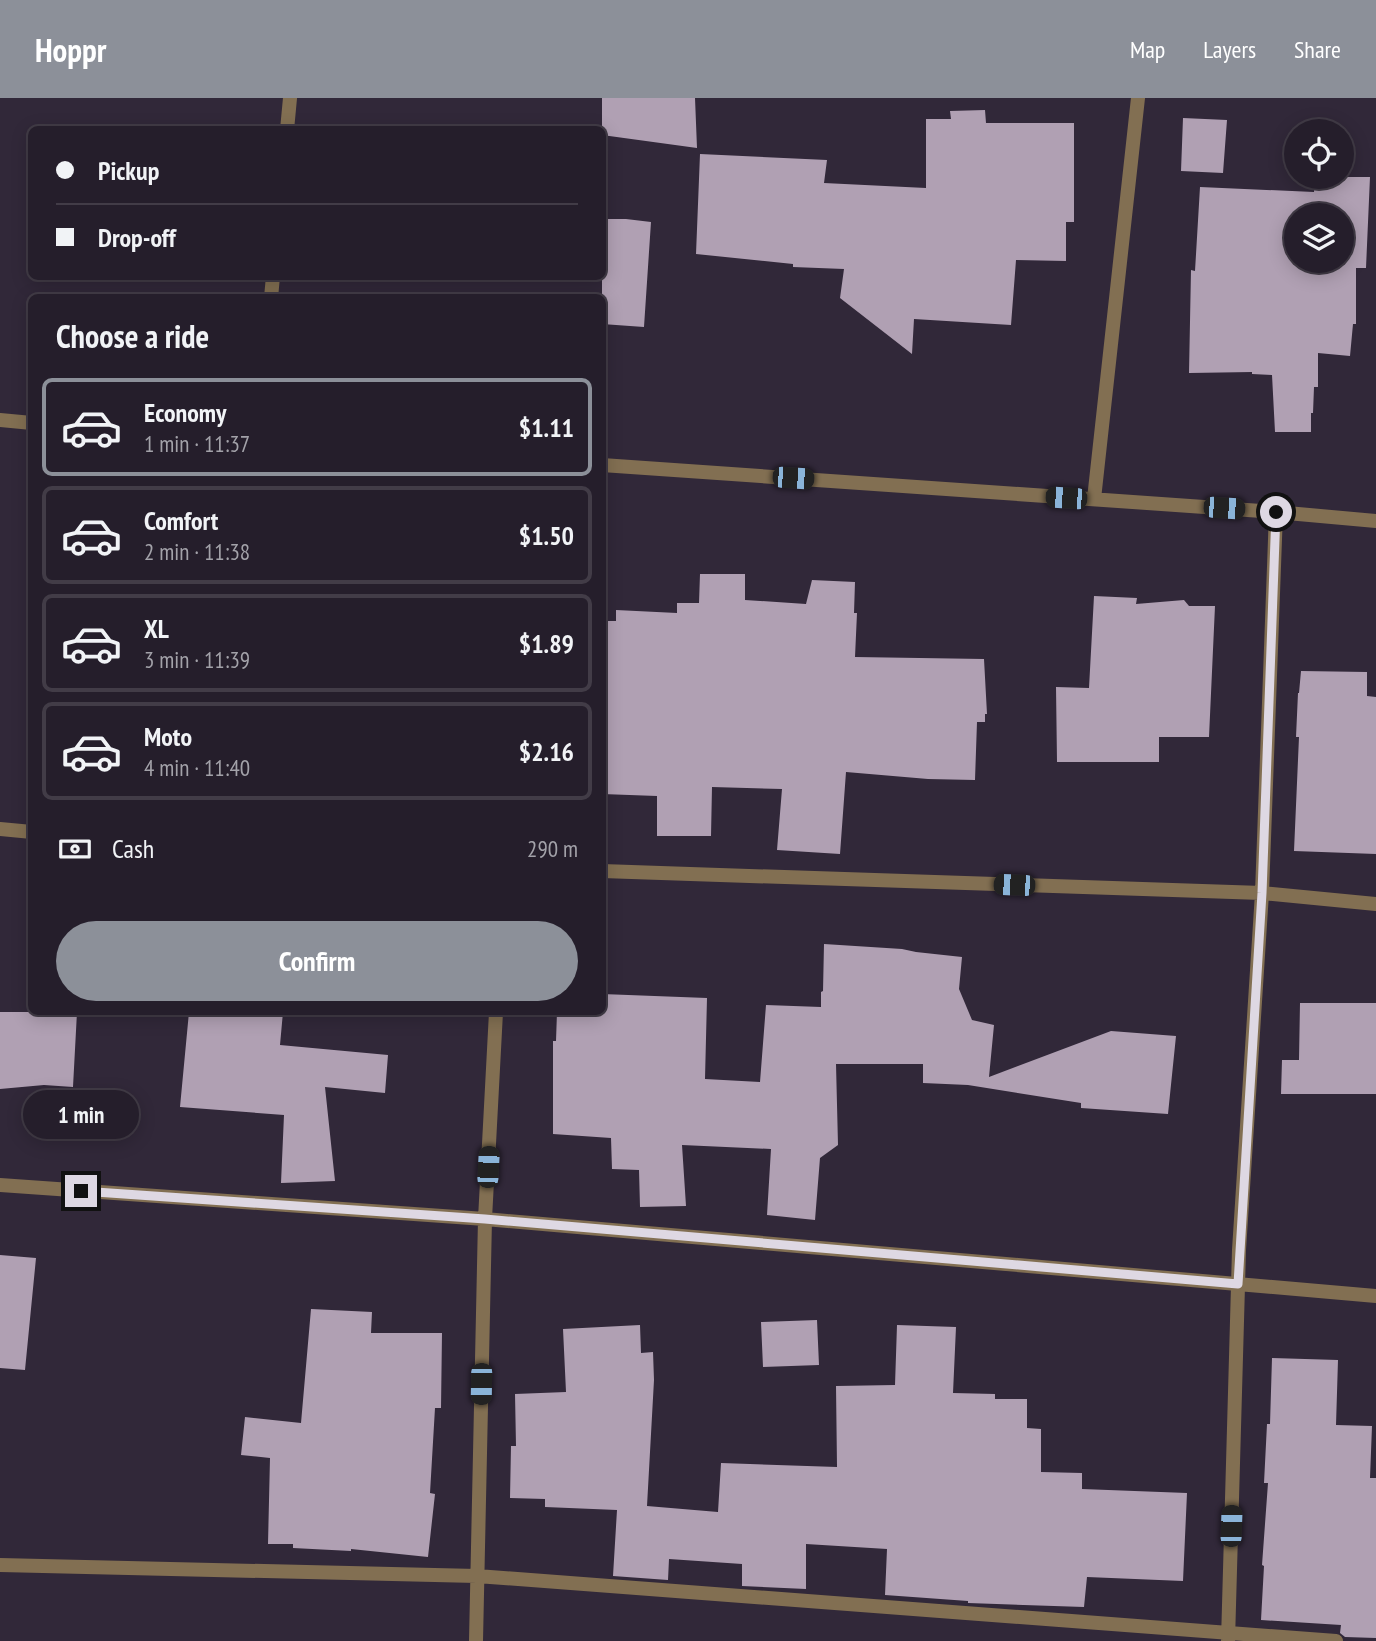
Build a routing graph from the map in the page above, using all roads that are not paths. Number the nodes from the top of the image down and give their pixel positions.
1 (290, 98) edge
2 (1138, 98) edge
3 (287, 126) edge
4 (0, 420) edge
5 (28, 423) edge
6 (606, 465) edge
7 (1094, 499) junction
8 (1276, 512) junction
9 (1376, 521) edge
10 (0, 829) edge
11 (28, 832) edge
12 (606, 872) edge
13 (1262, 893) junction
14 (1376, 904) edge
15 (496, 1015) edge
16 (0, 1185) edge
17 (485, 1219) junction
18 (1238, 1284) junction
19 (1376, 1296) edge
20 (0, 1565) edge
21 (477, 1576) junction
22 (1228, 1637) edge
23 (476, 1641) edge
24 (1335, 1641) edge

1 - 3 street
2 - 7 street
4 - 5 street
6 - 7 street
7 - 8 street
8 - 9 street
8 - 13 street
10 - 11 street
12 - 13 street
13 - 14 street
13 - 18 street
15 - 17 street
16 - 17 street
17 - 18 street
17 - 21 street
18 - 19 street
18 - 22 street
20 - 21 street
21 - 22 street
21 - 23 street
22 - 24 street

